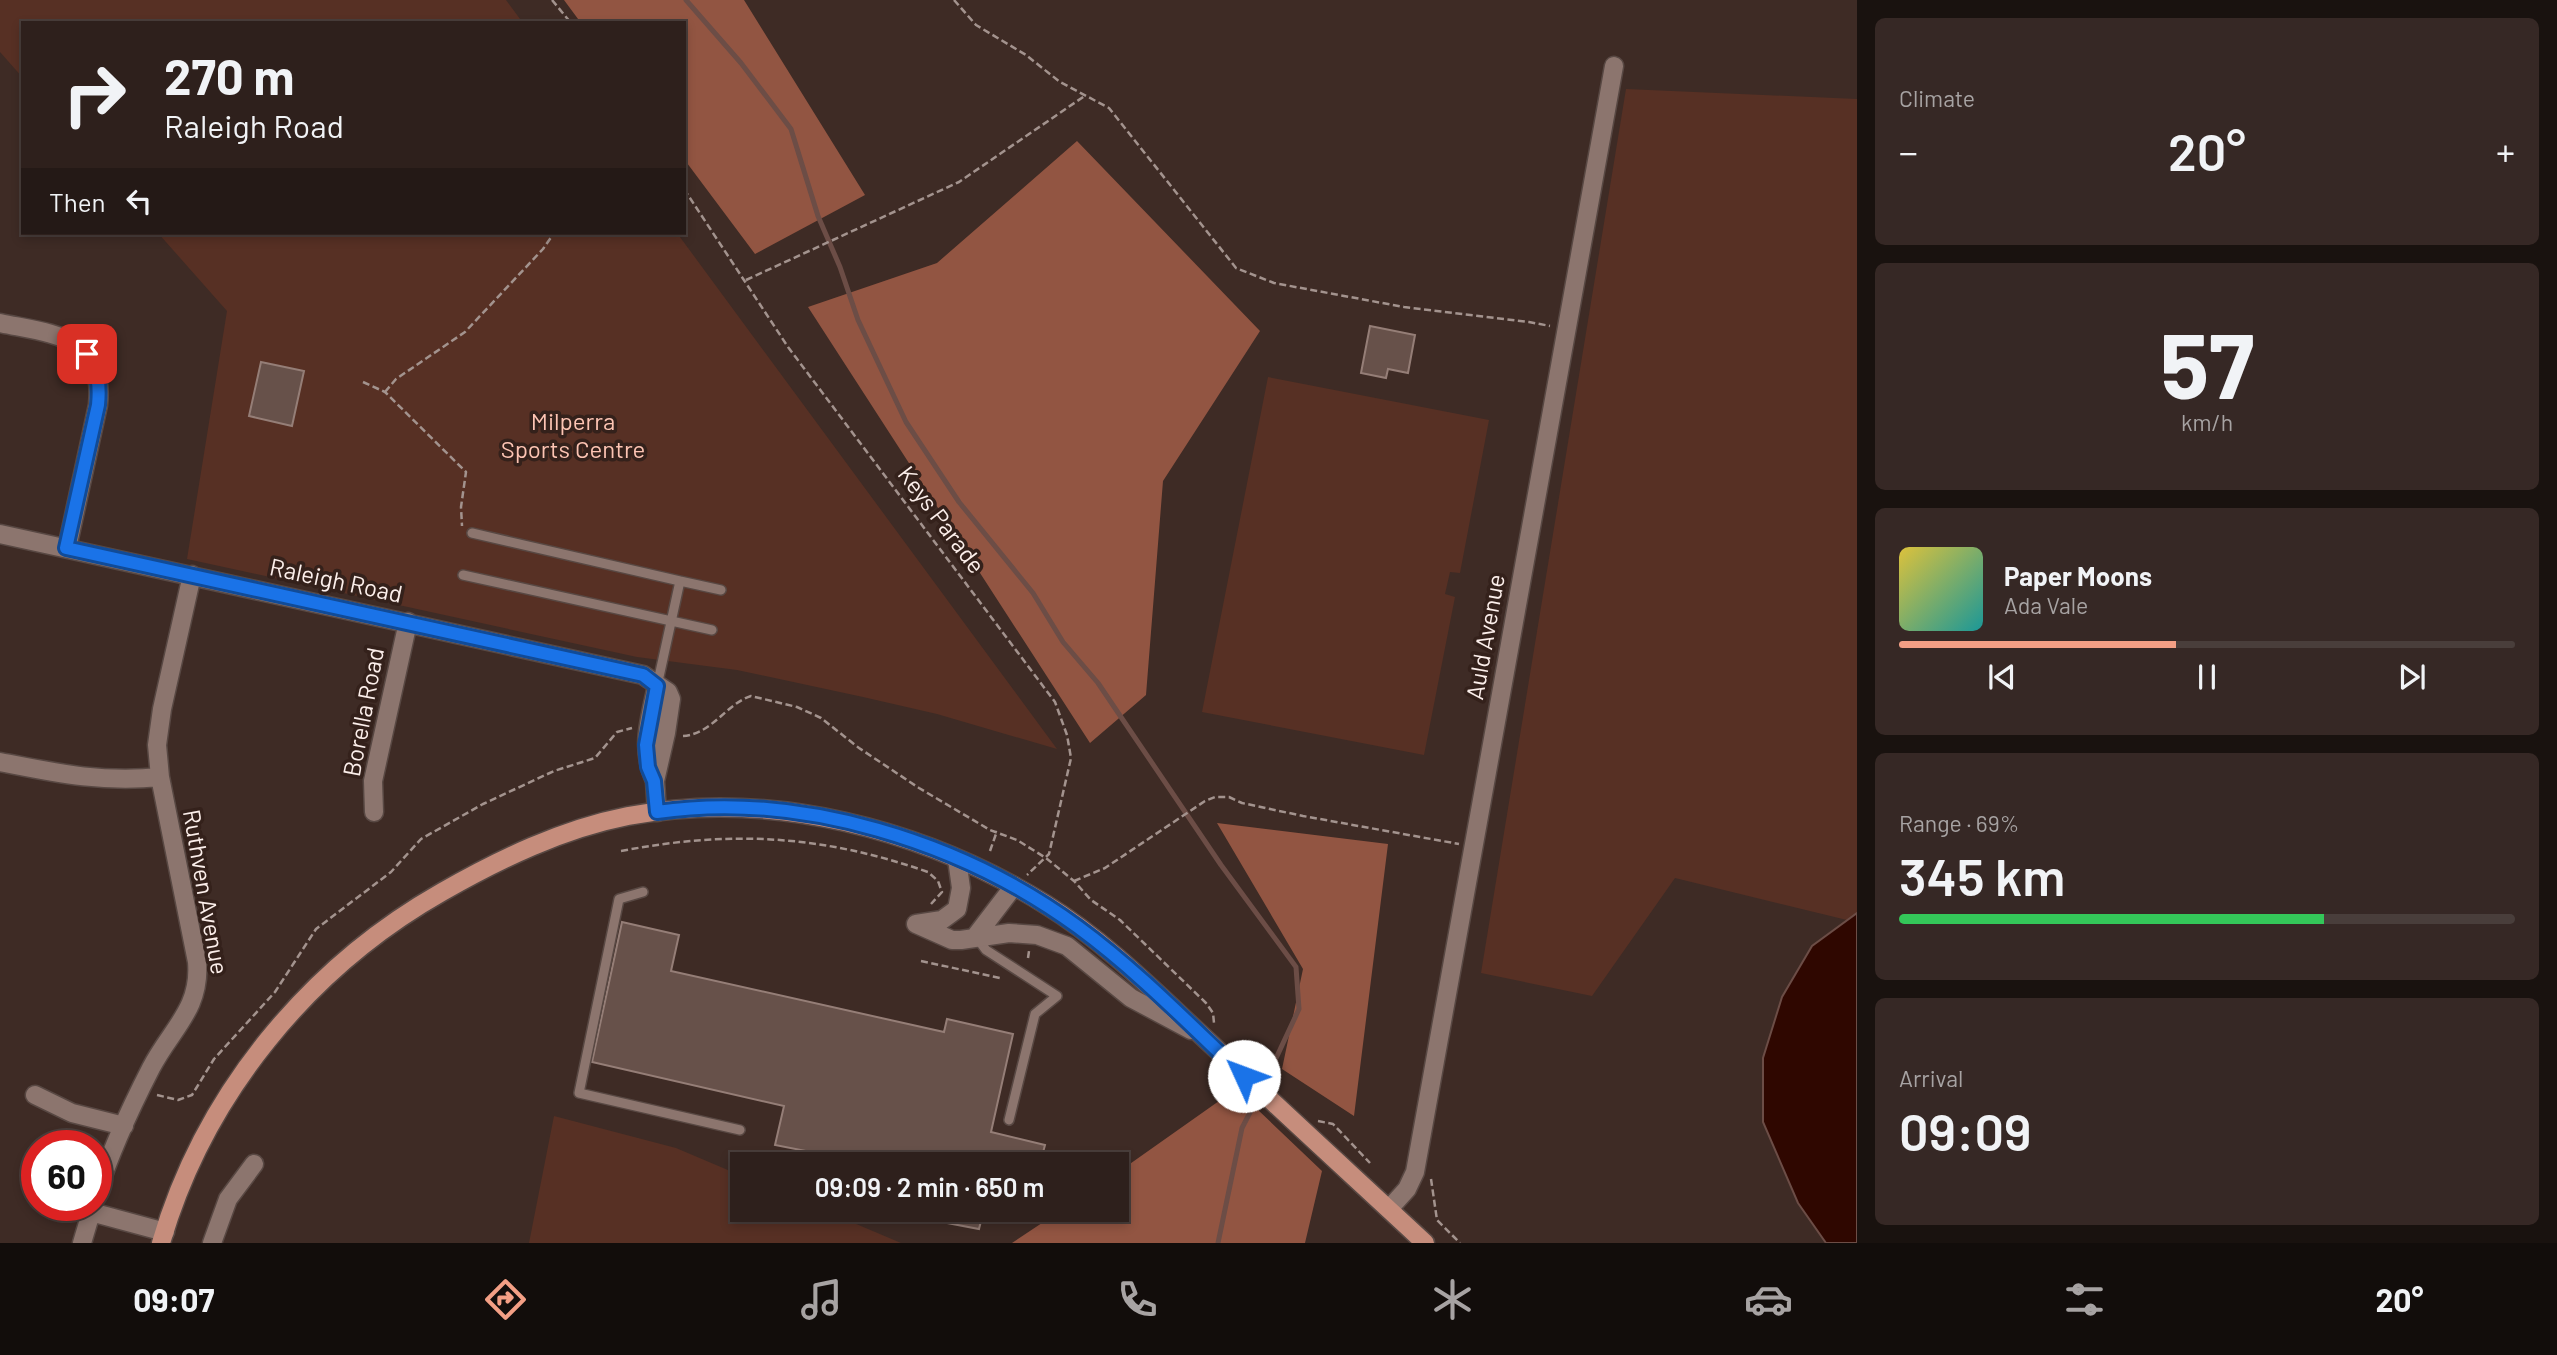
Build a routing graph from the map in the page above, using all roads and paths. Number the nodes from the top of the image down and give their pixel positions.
1 (552, 0) edge
2 (954, 0) edge
3 (569, 21) edge
4 (1614, 65) dead end
5 (1086, 95) junction
6 (686, 192) edge
7 (553, 235) edge
8 (746, 280) junction
9 (0, 323) edge
10 (1566, 330) junction
11 (363, 382) dead end
12 (385, 392) junction
13 (472, 533) joint
14 (0, 534) edge
15 (66, 548) junction
16 (192, 575) junction
17 (463, 575) dead end
18 (680, 581) junction
19 (721, 590) dead end
20 (672, 621) junction
21 (408, 622) junction
22 (712, 629) dead end
23 (657, 686) junction
24 (642, 727) dead end
25 (680, 736) dead end
26 (0, 762) edge
27 (159, 777) junction
28 (657, 812) junction
29 (374, 813) dead end
30 (997, 831) junction
31 (1456, 844) dead end
32 (621, 850) dead end
33 (990, 851) dead end
34 (1046, 858) junction
35 (957, 859) junction
36 (1074, 881) junction
37 (1014, 886) junction
38 (643, 892) dead end
39 (923, 905) dead end
40 (975, 937) junction
41 (921, 961) dead end
42 (1000, 978) dead end
43 (1207, 1031) junction
44 (141, 1088) junction
45 (35, 1095) dead end
46 (1009, 1120) dead end
47 (1300, 1121) junction
48 (124, 1126) junction
49 (740, 1130) dead end
50 (112, 1158) edge
51 (1370, 1163) dead end
52 (254, 1164) dead end
53 (1389, 1209) junction
54 (112, 1214) edge
55 (89, 1221) edge
56 (163, 1238) edge
57 (82, 1243) edge
58 (212, 1243) edge
59 (1425, 1243) edge

1 - 3 path
2 - 5 path
4 - 10 street, Auld Avenue
5 - 8 path
5 - 10 path
6 - 8 path, Keys Parade
7 - 12 path
8 - 34 path, Keys Parade
9 - 15 street
10 - 53 street, Auld Avenue
11 - 12 path
12 - 13 path
13 - 18 lane
14 - 15 street, Raleigh Road
15 - 16 street, Raleigh Road
16 - 21 street, Raleigh Road
16 - 27 street, Ruthven Avenue
17 - 20 lane
18 - 19 lane
18 - 20 lane
20 - 22 lane
20 - 23 lane
21 - 23 street, Raleigh Road
21 - 29 street, Borella Road
23 - 28 street
24 - 44 path
25 - 30 path
26 - 27 street
27 - 44 street, Ruthven Avenue
28 - 35 main road
28 - 56 main road
30 - 33 path
30 - 34 path
31 - 36 path
32 - 39 path
34 - 36 path
34 - 37 path
35 - 37 main road
35 - 40 street
36 - 43 path
37 - 40 street
37 - 43 main road
38 - 49 lane
40 - 43 street
40 - 46 lane
41 - 42 path
43 - 47 main road
44 - 48 street, Ruthven Avenue
45 - 48 street
47 - 51 path
47 - 53 main road
48 - 50 street, Ruthven Avenue
52 - 58 street
53 - 59 main road
54 - 56 street
55 - 57 street, Ruthven Avenue

